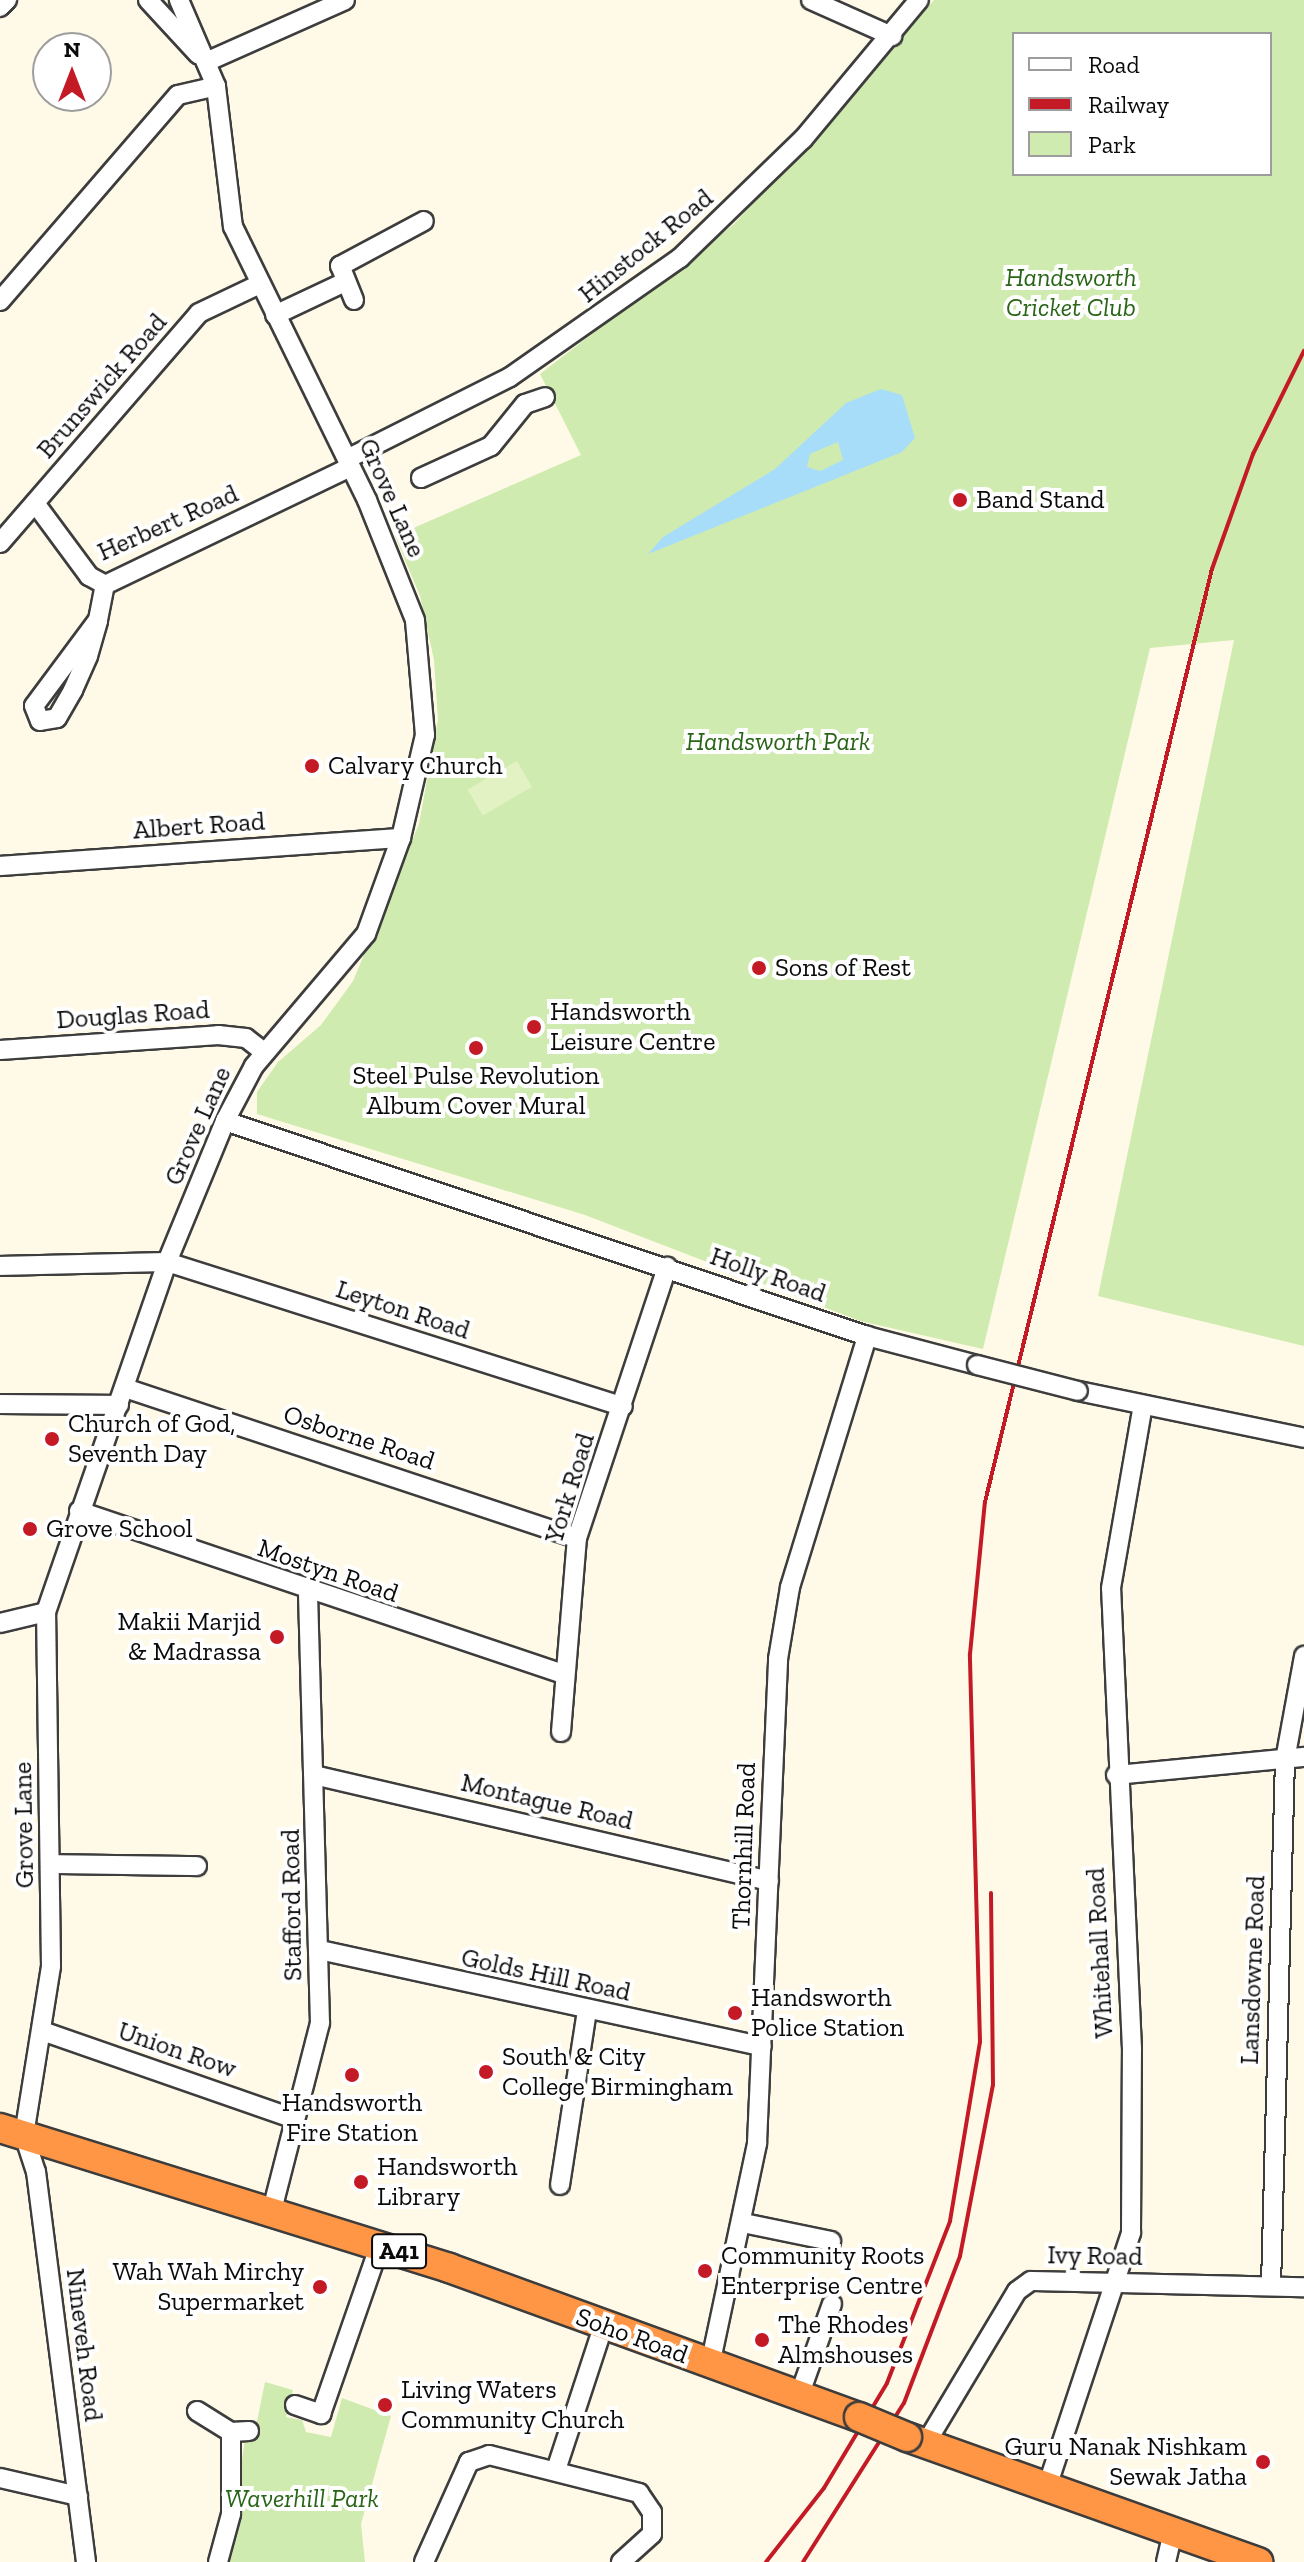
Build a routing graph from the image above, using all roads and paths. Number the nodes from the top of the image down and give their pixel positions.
1 (7, 0) edge
2 (148, 0) edge
3 (179, 0) edge
4 (345, 0) edge
5 (811, 0) edge
6 (919, 0) edge
7 (0, 7) edge
8 (892, 36) junction
9 (206, 62) junction
10 (216, 86) junction
11 (424, 221) dead end
12 (345, 282) junction
13 (260, 284) junction
14 (354, 300) dead end
15 (0, 301) edge
16 (275, 315) junction
17 (510, 377) junction
18 (545, 397) dead end
19 (525, 404) junction
20 (349, 463) junction
21 (421, 478) dead end
22 (35, 503) junction
23 (0, 543) edge
24 (105, 585) junction
25 (98, 620) junction
26 (401, 838) junction
27 (0, 866) edge
28 (0, 1050) edge
29 (265, 1053) junction
30 (225, 1121) junction
31 (167, 1262) junction
32 (0, 1266) edge
33 (667, 1267) junction
34 (867, 1336) junction
35 (122, 1396) junction
36 (0, 1404) edge
37 (1143, 1405) junction
38 (623, 1407) junction
39 (1304, 1438) edge
40 (79, 1511) junction
41 (577, 1538) junction
42 (308, 1593) junction
43 (46, 1612) junction
44 (0, 1623) edge
45 (1304, 1656) edge
46 (563, 1674) junction
47 (561, 1732) dead end
48 (1294, 1758) edge
49 (314, 1775) junction
50 (1116, 1775) junction
51 (50, 1864) junction
52 (197, 1866) dead end
53 (769, 1881) junction
54 (320, 1950) junction
55 (587, 2011) junction
56 (42, 2031) junction
57 (762, 2046) junction
58 (294, 2119) junction
59 (12, 2132) edge
60 (560, 2185) dead end
61 (272, 2210) junction
62 (743, 2223) junction
63 (832, 2240) dead end
64 (380, 2245) junction
65 (1121, 2283) junction
66 (1271, 2286) junction
67 (1304, 2287) edge
68 (832, 2304) dead end
69 (604, 2324) junction
70 (710, 2365) junction
71 (799, 2396) junction
72 (295, 2405) dead end
73 (197, 2411) dead end
74 (916, 2440) junction
75 (556, 2470) junction
76 (0, 2478) edge
77 (1047, 2487) junction
78 (78, 2496) junction
79 (1173, 2531) junction
80 (86, 2562) edge
81 (218, 2562) edge
82 (424, 2562) edge
83 (621, 2562) edge
84 (1166, 2562) edge
85 (1258, 2562) edge

1 - 7 street
2 - 9 street, Grove Lane
3 - 9 street, Grove Lane
4 - 9 street
5 - 8 street
6 - 8 street, Hinstock Road
8 - 17 street, Hinstock Road
9 - 10 street, Grove Lane
10 - 13 street, Grove Lane
10 - 15 street
11 - 12 street
12 - 14 street
12 - 16 street
13 - 16 street, Grove Lane
13 - 22 street, Brunswick Road
16 - 20 street, Grove Lane
17 - 19 street
17 - 20 street, Hinstock Road
18 - 19 street
19 - 21 street
20 - 24 street, Herbert Road
20 - 26 street, Grove Lane
22 - 23 street, Brunswick Road
22 - 24 street, Herbert Road
24 - 25 street
25 - 25 street
26 - 27 street, Albert Road
26 - 29 street, Grove Lane
28 - 29 street, Douglas Road
29 - 30 street, Grove Lane
30 - 31 street, Grove Lane
30 - 33 street, Holly Road
31 - 32 street, Leyton Road
31 - 35 street, Grove Lane
31 - 38 street, Leyton Road
33 - 34 street, Holly Road
33 - 38 street, York Road
34 - 37 street, Holly Road, bridge
34 - 53 street, Thornhill Road
35 - 36 street, Osborne Road
35 - 40 street, Grove Lane
35 - 41 street, Osborne Road
37 - 39 street, Holly Road
37 - 50 street, Whitehall Road
38 - 41 street, York Road
40 - 42 street, Mostyn Road
40 - 43 street, Grove Lane
41 - 46 street, York Road
42 - 46 street, Mostyn Road
42 - 49 street, Stafford Road
43 - 44 street
43 - 51 street, Grove Lane
45 - 48 street, Lansdowne Road
46 - 47 street, York Road
48 - 50 street
48 - 66 street, Lansdowne Road
49 - 53 street, Montague Road
49 - 54 street, Stafford Road
50 - 65 street, Whitehall Road
51 - 52 street
51 - 56 street, Grove Lane
53 - 57 street, Thornhill Road
54 - 55 street, Golds Hill Road
54 - 58 street, Stafford Road
55 - 57 street, Golds Hill Road
55 - 60 street
56 - 58 street, Union Row
56 - 59 street, Grove Lane
57 - 62 street, Thornhill Road
58 - 61 street, Stafford Road
59 - 61 highway, Soho Road / A41
59 - 78 street, Nineveh Road
61 - 64 highway, Soho Road / A41
62 - 63 street
62 - 70 street, Thornhill Road
64 - 69 highway, Soho Road / A41
64 - 72 street
65 - 66 street, Ivy Road
65 - 74 street, Ivy Road
65 - 77 street, Whitehall Road
66 - 67 street, Ivy Road
68 - 71 street
69 - 70 highway, Soho Road / A41
69 - 75 street
70 - 71 highway, Soho Road / A41
71 - 74 highway, Soho Road / A41, bridge
73 - 81 street
74 - 77 highway, Soho Road / A41
75 - 82 street
75 - 83 street
76 - 78 street
77 - 79 highway, Soho Road / A41
78 - 80 street, Nineveh Road
79 - 84 street
79 - 85 highway, Soho Road / A41

